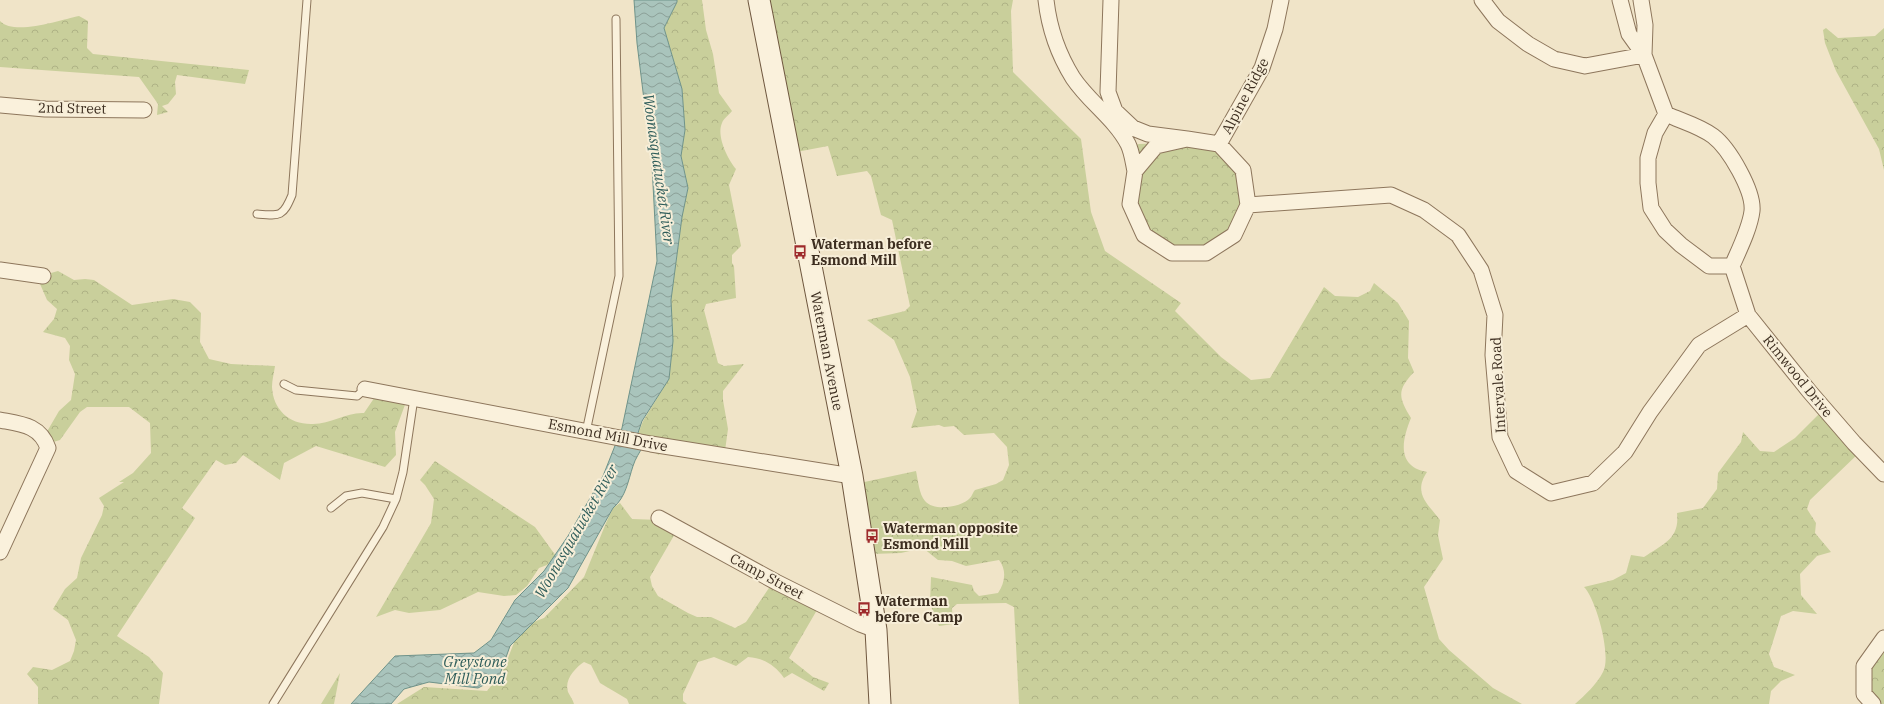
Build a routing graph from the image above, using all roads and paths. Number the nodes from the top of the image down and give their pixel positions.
1 (307, 0) edge
2 (759, 0) edge
3 (1046, 0) edge
4 (1112, 0) edge
5 (1281, 0) edge
6 (1482, 0) edge
7 (1620, 0) edge
8 (1641, 0) edge
9 (616, 19) dead end
10 (1644, 56) junction
11 (0, 105) edge
12 (144, 110) dead end
13 (1666, 114) junction
14 (1187, 139) junction
15 (1219, 144) junction
16 (1135, 171) junction
17 (1248, 205) junction
18 (257, 214) dead end
19 (1732, 266) junction
20 (0, 270) edge
21 (43, 276) dead end
22 (1748, 315) junction
23 (284, 384) dead end
24 (365, 389) joint
25 (414, 398) junction
26 (0, 420) edge
27 (586, 432) junction
28 (1884, 474) edge
29 (852, 476) junction
30 (396, 499) junction
31 (331, 508) dead end
32 (659, 518) dead end
33 (0, 552) edge
34 (876, 630) junction
35 (1884, 638) edge
36 (273, 704) edge
37 (880, 704) edge
38 (1873, 704) edge

1 - 18 lane
2 - 29 main road, Waterman Avenue
3 - 16 street
4 - 14 street
5 - 15 street, Alpine Ridge
6 - 10 street
7 - 10 street
8 - 10 street
9 - 27 lane
10 - 13 street
11 - 12 street, 2nd Street
13 - 19 street
13 - 19 street
14 - 15 street
14 - 16 street
15 - 17 street
16 - 17 street
17 - 22 street, Intervale Road
19 - 22 street, Rimwood Drive
20 - 21 street
22 - 28 street, Rimwood Drive
23 - 24 lane
24 - 25 street, Esmond Mill Drive
25 - 27 street, Esmond Mill Drive
25 - 30 lane
26 - 33 street
27 - 29 street, Esmond Mill Drive
29 - 34 main road, Waterman Avenue
30 - 31 lane
30 - 36 lane
32 - 34 street, Camp Street
34 - 37 main road, Waterman Avenue
35 - 38 street

